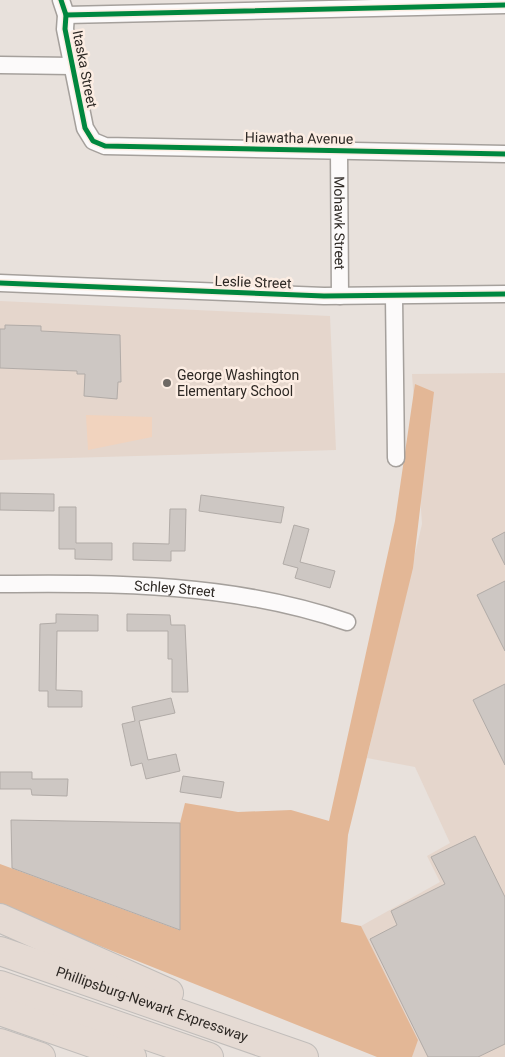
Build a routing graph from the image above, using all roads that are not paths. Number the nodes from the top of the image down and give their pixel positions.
1 (505, 5) edge
2 (63, 8) edge
3 (0, 65) edge
4 (72, 66) junction
5 (93, 141) joint
6 (339, 150) junction
7 (505, 154) edge
8 (0, 283) edge
9 (505, 294) edge
10 (340, 296) junction
11 (394, 297) junction
12 (396, 458) dead end
13 (0, 584) edge
14 (346, 622) dead end
15 (0, 918) edge
16 (0, 951) edge
17 (0, 985) edge
18 (0, 1011) edge
19 (0, 1043) edge
20 (265, 1043) junction
21 (40, 1057) edge
22 (132, 1057) edge
23 (209, 1057) edge
24 (304, 1057) edge

1 - 2 street
2 - 4 street, Itaska Street
3 - 4 street
4 - 5 street, Itaska Street
5 - 6 street, Hiawatha Avenue
6 - 7 street, Hiawatha Avenue
6 - 10 street, Mohawk Street
8 - 10 street, Leslie Street
9 - 11 street, Leslie Street
10 - 11 street, Leslie Street
11 - 12 street
13 - 14 street, Schley Street
15 - 20 highway
16 - 20 highway, Phillipsburg-Newark Expressway
17 - 23 highway
18 - 22 highway
19 - 21 highway
20 - 24 highway, Phillipsburg-Newark Expressway

